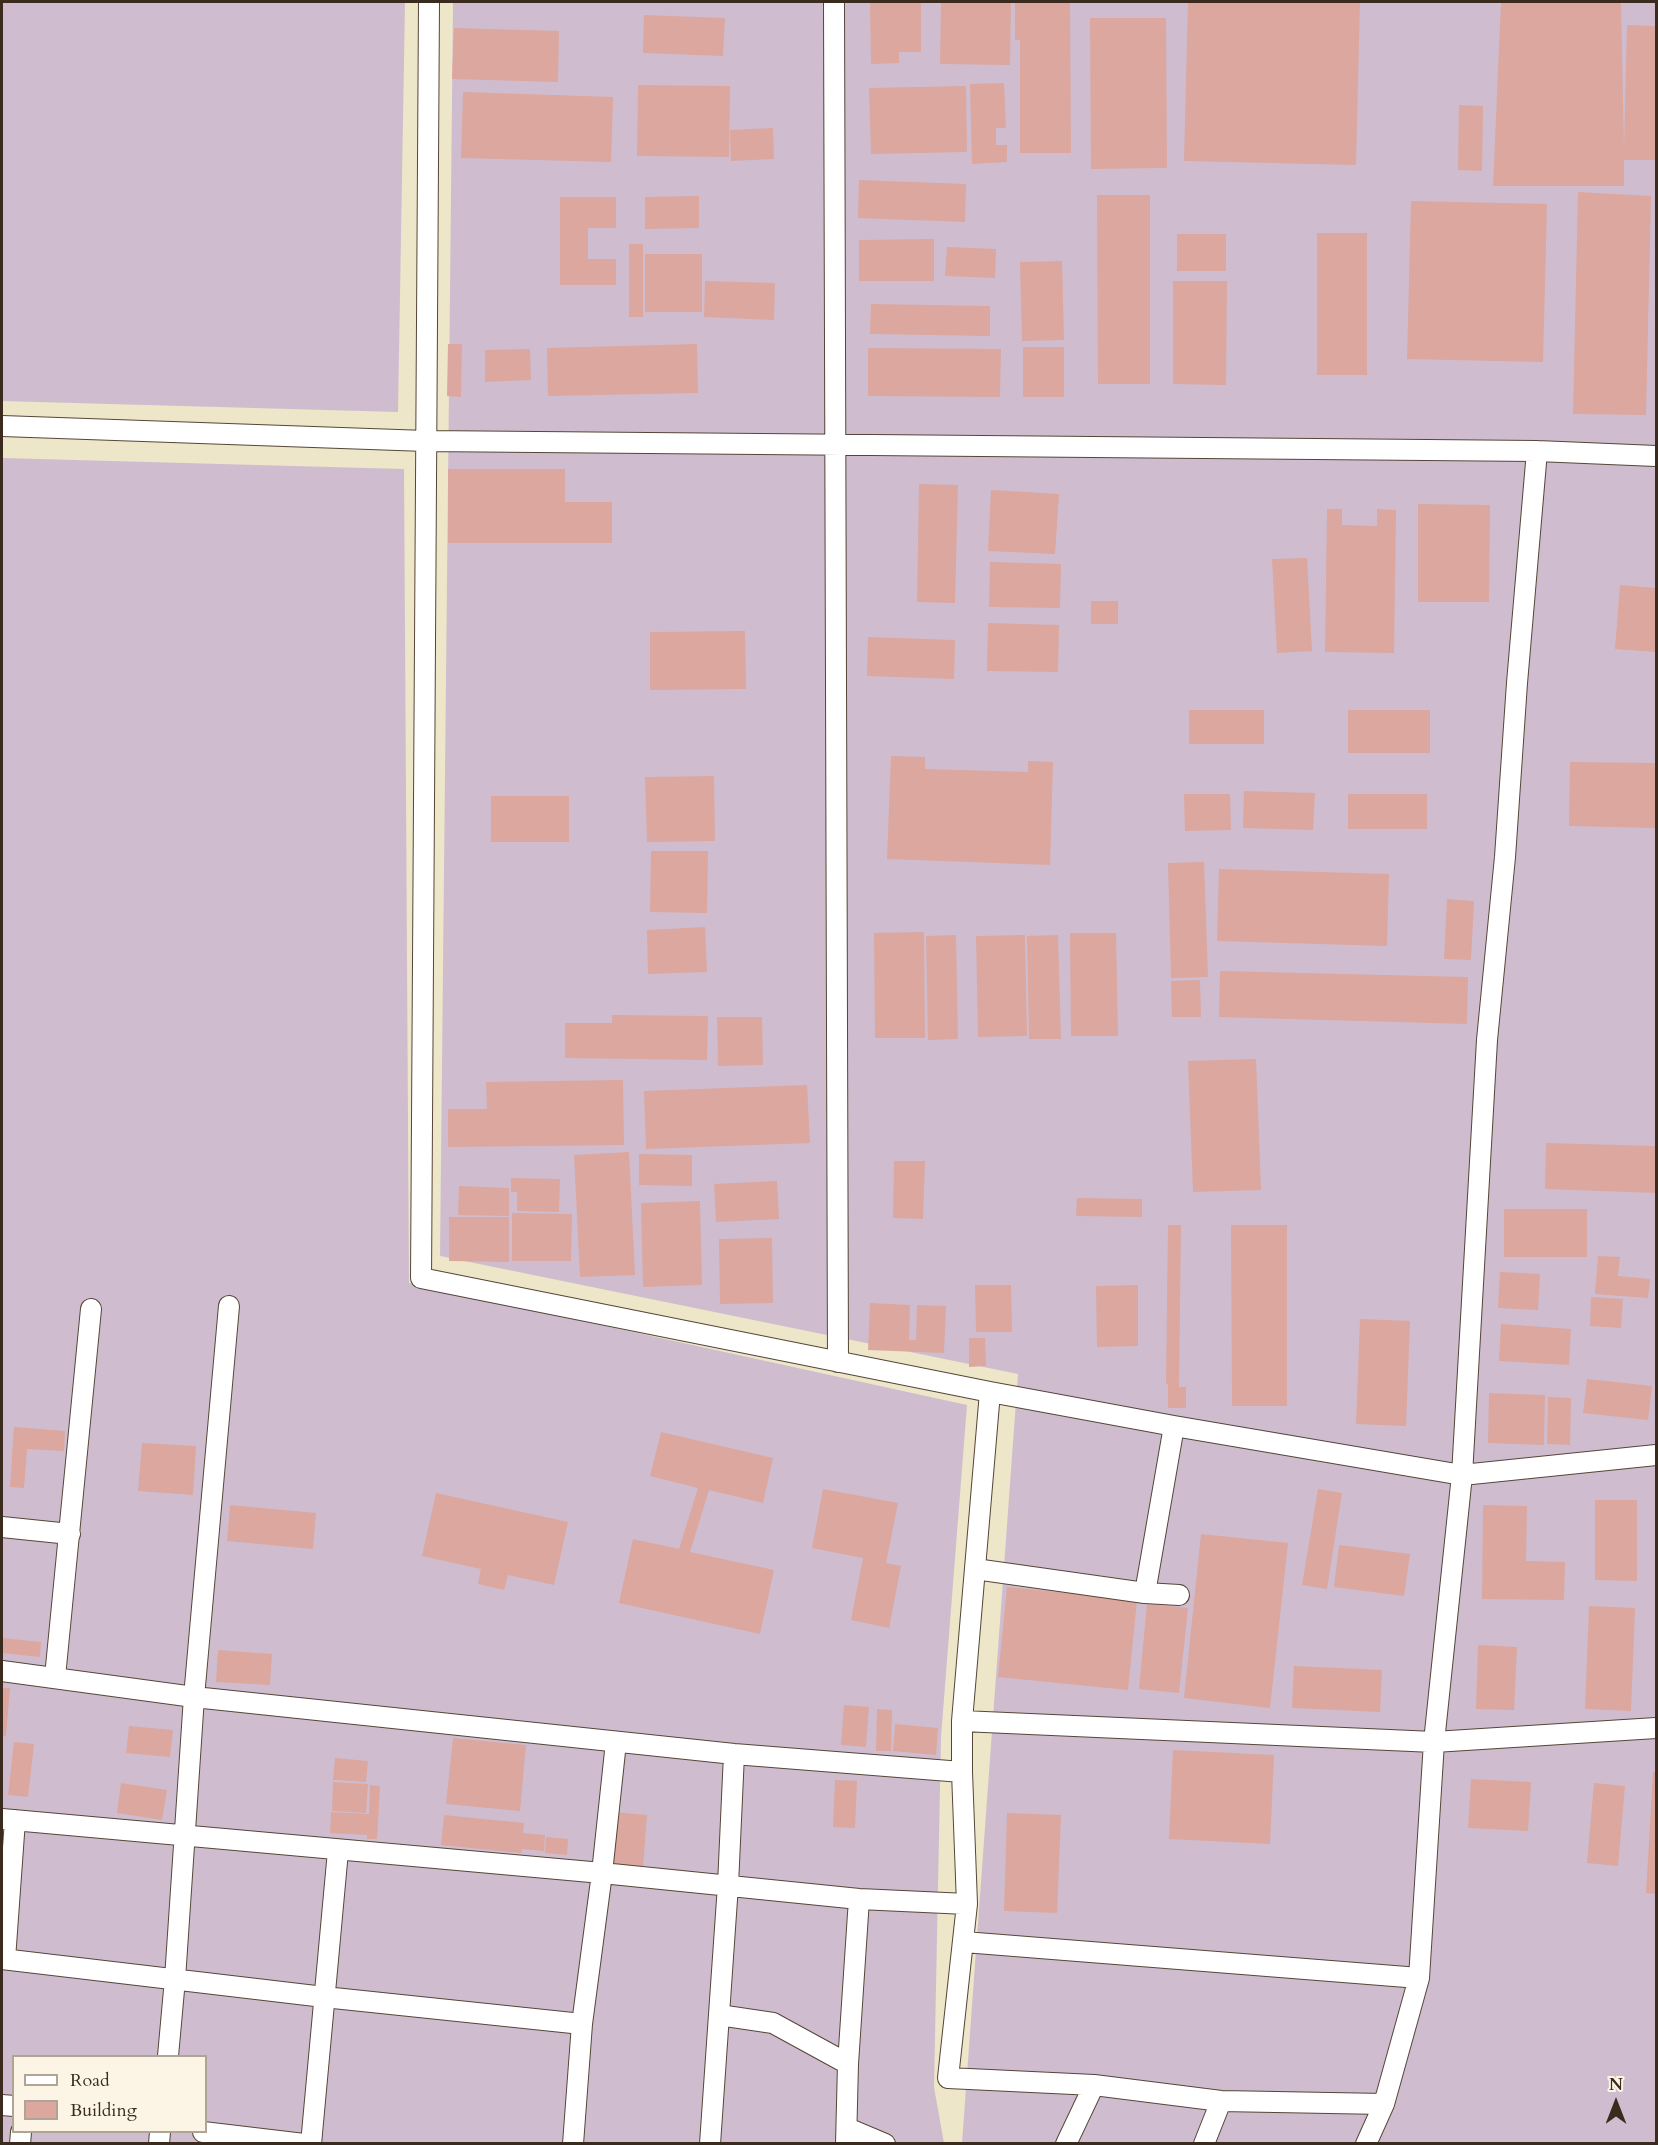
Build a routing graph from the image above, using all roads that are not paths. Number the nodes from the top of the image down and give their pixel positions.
1 (429, 2) edge
2 (834, 2) edge
3 (2, 426) edge
4 (426, 441) junction
5 (835, 444) junction
6 (1537, 451) junction
7 (1656, 456) edge
8 (230, 1306) dead end
9 (91, 1309) dead end
10 (837, 1362) junction
11 (990, 1392) junction
12 (1174, 1426) junction
13 (1656, 1455) edge
14 (1462, 1475) junction
15 (2, 1527) edge
16 (70, 1534) junction
17 (975, 1569) junction
18 (1145, 1593) junction
19 (1179, 1595) dead end
20 (2, 1671) edge
21 (55, 1677) junction
22 (194, 1697) junction
23 (962, 1722) junction
24 (1656, 1728) edge
25 (616, 1742) junction
26 (1434, 1742) junction
27 (734, 1754) junction
28 (962, 1772) junction
29 (8, 1820) edge
30 (186, 1836) junction
31 (338, 1851) junction
32 (602, 1873) junction
33 (728, 1886) junction
34 (859, 1899) junction
35 (967, 1904) junction
36 (964, 1942) junction
37 (3, 1959) edge
38 (1419, 1978) junction
39 (176, 1979) junction
40 (324, 1997) junction
41 (719, 2015) junction
42 (582, 2024) junction
43 (168, 2055) edge
44 (848, 2064) junction
45 (1094, 2085) junction
46 (1221, 2102) junction
47 (1384, 2104) junction
48 (207, 2132) edge
49 (847, 2136) edge
50 (304, 2144) edge
51 (311, 2144) edge
52 (573, 2144) edge
53 (710, 2144) edge
54 (885, 2144) edge
55 (1066, 2144) edge
56 (1204, 2144) edge
57 (1366, 2144) edge

1 - 4 street
2 - 5 street
3 - 4 street
4 - 5 street
4 - 10 street
5 - 6 street
5 - 10 street
6 - 7 street
6 - 14 street
8 - 22 street
9 - 16 street
10 - 11 street
11 - 12 street
11 - 17 street
12 - 14 street
12 - 18 street
13 - 14 street
14 - 26 street
15 - 16 street
16 - 21 street
17 - 18 street
17 - 23 street
18 - 19 street
20 - 21 street
21 - 22 street
22 - 25 street
22 - 30 street
23 - 26 street
23 - 28 street
24 - 26 street
25 - 27 street
25 - 32 street
26 - 38 street
27 - 28 street
27 - 33 street
28 - 35 street
29 - 30 street
29 - 37 street
30 - 31 street
30 - 39 street
31 - 32 street
31 - 40 street
32 - 33 street
32 - 42 street
33 - 34 street
33 - 41 street
34 - 35 street
34 - 44 street
35 - 36 street
36 - 38 street
36 - 45 street
37 - 39 street
38 - 47 street
39 - 40 street
39 - 43 street
40 - 42 street
40 - 51 street
41 - 44 street
41 - 53 street
42 - 52 street
44 - 49 street
45 - 46 street
45 - 55 street
46 - 47 street
46 - 56 street
47 - 57 street
48 - 50 street
49 - 54 street

